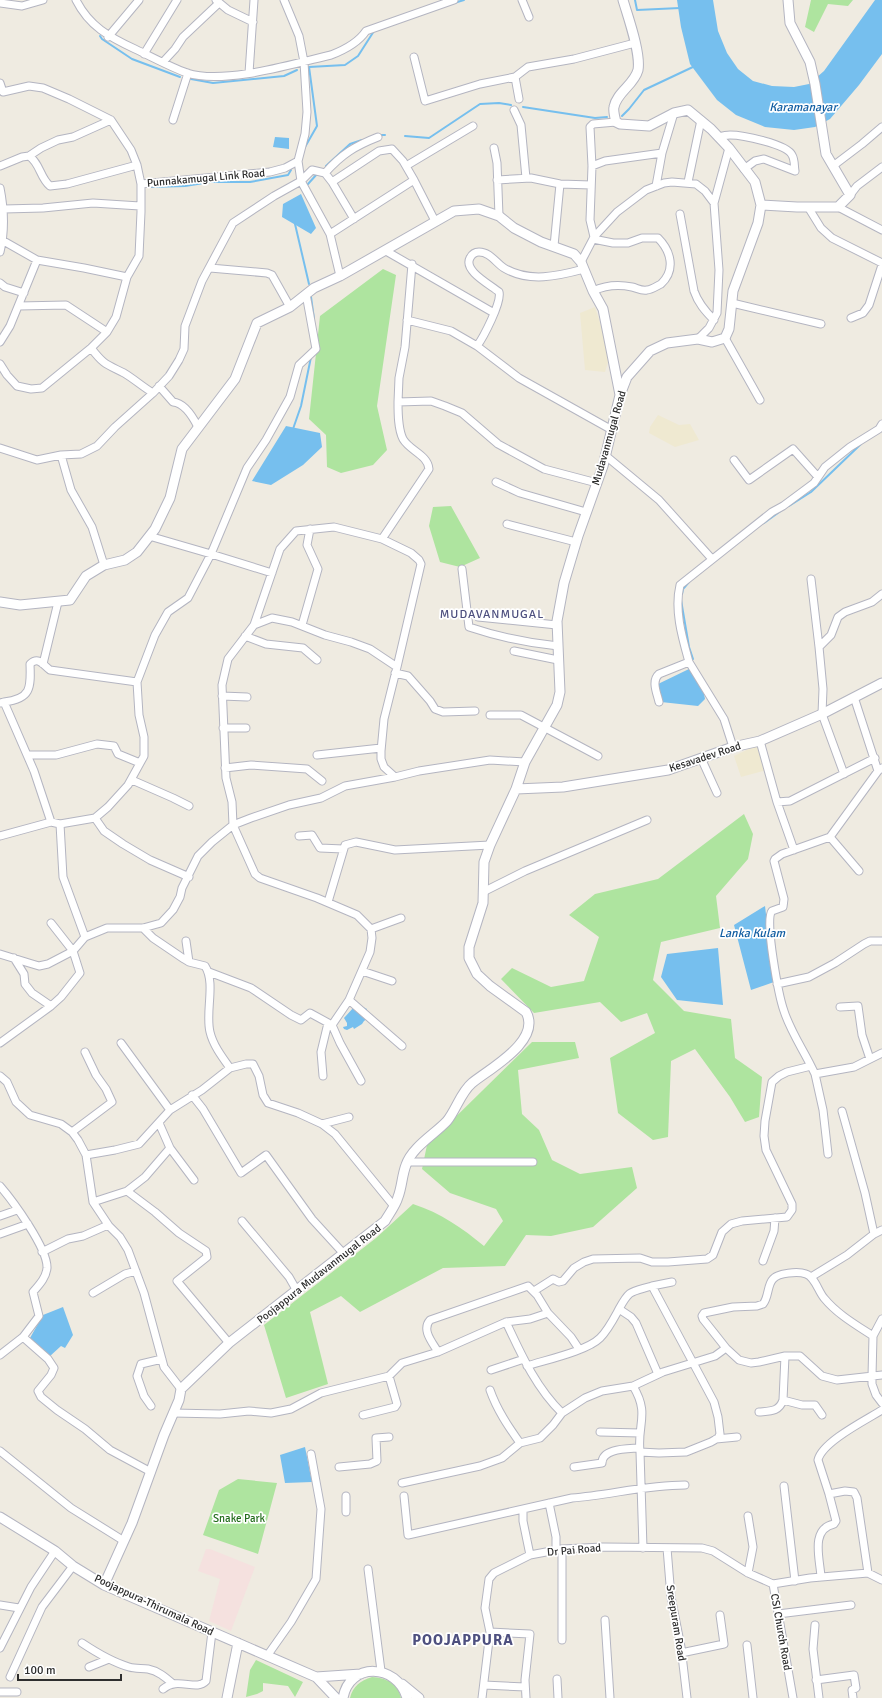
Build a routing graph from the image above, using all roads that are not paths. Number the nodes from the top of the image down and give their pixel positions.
1 (43, 0) edge
2 (76, 0) edge
3 (139, 0) edge
4 (177, 0) edge
5 (254, 0) edge
6 (284, 0) edge
7 (454, 0) edge
8 (522, 0) edge
9 (624, 0) edge
10 (788, 0) edge
11 (217, 1) edge
12 (0, 3) edge
13 (529, 17) dead end
14 (253, 22) junction
15 (108, 37) junction
16 (635, 43) junction
17 (144, 54) junction
18 (414, 57) dead end
19 (162, 62) junction
20 (304, 62) junction
21 (188, 73) junction
22 (249, 73) junction
23 (515, 77) junction
24 (0, 83) edge
25 (2, 92) edge
26 (519, 99) dead end
27 (514, 110) dead end
28 (674, 113) junction
29 (111, 120) junction
30 (173, 120) dead end
31 (701, 120) junction
32 (616, 122) junction
33 (473, 126) dead end
34 (882, 127) edge
35 (378, 137) dead end
36 (718, 137) junction
37 (494, 148) dead end
38 (729, 148) junction
39 (662, 153) junction
40 (29, 156) junction
41 (298, 161) junction
42 (137, 165) junction
43 (0, 166) edge
44 (406, 166) junction
45 (592, 166) junction
46 (833, 166) junction
47 (882, 166) edge
48 (744, 169) junction
49 (325, 173) junction
50 (526, 178) junction
51 (414, 180) junction
52 (497, 180) junction
53 (301, 181) junction
54 (332, 182) junction
55 (688, 182) junction
56 (141, 184) junction
57 (560, 184) junction
58 (591, 185) junction
59 (656, 186) junction
60 (0, 188) edge
61 (850, 196) junction
62 (714, 203) junction
63 (761, 205) junction
64 (140, 206) junction
65 (808, 207) junction
66 (838, 207) junction
67 (4, 208) junction
68 (680, 214) dead end
69 (499, 216) junction
70 (354, 218) junction
71 (435, 221) junction
72 (880, 227) edge
73 (330, 234) junction
74 (593, 238) junction
75 (1, 240) edge
76 (554, 246) junction
77 (386, 251) junction
78 (0, 252) edge
79 (37, 260) junction
80 (412, 264) junction
81 (882, 264) edge
82 (583, 265) junction
83 (210, 268) junction
84 (340, 276) junction
85 (127, 277) junction
86 (0, 283) edge
87 (593, 291) junction
88 (24, 293) junction
89 (306, 294) junction
90 (732, 303) junction
91 (19, 306) junction
92 (290, 307) junction
93 (494, 313) junction
94 (851, 318) dead end
95 (407, 320) junction
96 (714, 320) junction
97 (821, 324) dead end
98 (107, 332) junction
99 (725, 338) junction
100 (698, 339) junction
101 (0, 342) edge
102 (477, 346) junction
103 (92, 348) junction
104 (0, 364) edge
105 (159, 386) junction
106 (153, 393) junction
107 (620, 395) junction
108 (760, 400) dead end
109 (398, 402) junction
110 (882, 424) edge
111 (198, 427) junction
112 (612, 430) junction
113 (0, 448) edge
114 (61, 455) junction
115 (606, 456) junction
116 (734, 460) dead end
117 (818, 477) junction
118 (496, 482) dead end
119 (597, 483) junction
120 (586, 512) junction
121 (507, 524) dead end
122 (310, 529) junction
123 (149, 536) junction
124 (382, 539) junction
125 (576, 542) junction
126 (211, 554) junction
127 (712, 559) junction
128 (104, 565) junction
129 (462, 569) dead end
130 (272, 573) junction
131 (811, 579) dead end
132 (882, 594) edge
133 (0, 602) edge
134 (58, 602) junction
135 (478, 617) dead end
136 (254, 625) junction
137 (302, 625) junction
138 (557, 625) junction
139 (246, 636) junction
140 (558, 646) junction
141 (819, 647) junction
142 (514, 651) dead end
143 (317, 660) dead end
144 (558, 660) junction
145 (689, 662) junction
146 (44, 664) junction
147 (396, 670) junction
148 (138, 682) junction
149 (882, 683) edge
150 (222, 696) junction
151 (247, 697) dead end
152 (854, 697) junction
153 (659, 702) dead end
154 (2, 703) edge
155 (475, 711) dead end
156 (822, 714) junction
157 (490, 715) dead end
158 (545, 727) junction
159 (223, 728) junction
160 (246, 728) dead end
161 (760, 741) junction
162 (732, 747) junction
163 (381, 748) junction
164 (28, 755) junction
165 (317, 755) dead end
166 (598, 756) dead end
167 (701, 758) junction
168 (875, 758) junction
169 (525, 762) junction
170 (140, 763) junction
171 (225, 768) junction
172 (880, 769) edge
173 (844, 774) junction
174 (395, 777) junction
175 (132, 780) junction
176 (322, 781) dead end
177 (516, 789) junction
178 (717, 793) dead end
179 (777, 802) junction
180 (189, 806) dead end
181 (95, 818) junction
182 (647, 820) dead end
183 (52, 822) junction
184 (60, 824) junction
185 (233, 825) junction
186 (0, 836) edge
187 (299, 836) dead end
188 (830, 837) junction
189 (490, 845) junction
190 (343, 849) junction
191 (794, 850) junction
192 (859, 871) dead end
193 (189, 877) junction
194 (483, 892) junction
195 (328, 902) junction
196 (401, 918) dead end
197 (51, 922) dead end
198 (143, 928) junction
199 (371, 929) junction
200 (85, 937) junction
201 (186, 941) dead end
202 (882, 941) edge
203 (73, 951) junction
204 (0, 954) edge
205 (14, 958) junction
206 (189, 962) junction
207 (362, 971) junction
208 (208, 972) junction
209 (392, 981) dead end
210 (777, 984) junction
211 (348, 1000) junction
212 (51, 1006) junction
213 (840, 1007) dead end
214 (330, 1024) junction
215 (0, 1043) edge
216 (121, 1043) dead end
217 (402, 1046) dead end
218 (85, 1052) dead end
219 (882, 1052) edge
220 (870, 1059) junction
221 (811, 1066) junction
222 (230, 1068) junction
223 (815, 1074) junction
224 (0, 1076) edge
225 (324, 1076) dead end
226 (361, 1081) dead end
227 (192, 1095) junction
228 (170, 1110) junction
229 (842, 1111) dead end
230 (349, 1117) dead end
231 (159, 1123) junction
232 (322, 1124) junction
233 (72, 1132) junction
234 (170, 1148) junction
235 (828, 1154) dead end
236 (86, 1155) junction
237 (408, 1162) junction
238 (533, 1162) dead end
239 (194, 1180) dead end
240 (0, 1186) edge
241 (127, 1191) junction
242 (93, 1202) junction
243 (393, 1205) junction
244 (17, 1210) junction
245 (0, 1216) edge
246 (775, 1218) junction
247 (242, 1221) dead end
248 (28, 1224) junction
249 (108, 1225) junction
250 (882, 1230) edge
251 (0, 1234) edge
252 (874, 1234) junction
253 (42, 1252) junction
254 (344, 1254) junction
255 (763, 1261) dead end
256 (136, 1271) junction
257 (811, 1277) junction
258 (672, 1282) dead end
259 (652, 1286) junction
260 (534, 1291) junction
261 (297, 1292) junction
262 (93, 1293) dead end
263 (619, 1309) junction
264 (548, 1313) junction
265 (882, 1319) edge
266 (506, 1322) junction
267 (873, 1336) junction
268 (23, 1337) junction
269 (229, 1343) junction
270 (726, 1348) junction
271 (579, 1349) junction
272 (438, 1352) junction
273 (0, 1355) edge
274 (785, 1356) junction
275 (162, 1359) junction
276 (525, 1362) junction
277 (693, 1363) junction
278 (491, 1370) dead end
279 (658, 1374) junction
280 (882, 1375) edge
281 (389, 1376) junction
282 (872, 1376) junction
283 (633, 1386) junction
284 (181, 1389) junction
285 (490, 1390) dead end
286 (783, 1400) junction
287 (882, 1403) edge
288 (151, 1406) dead end
289 (882, 1410) edge
290 (759, 1412) dead end
291 (173, 1413) junction
292 (562, 1413) junction
293 (363, 1415) dead end
294 (822, 1415) dead end
295 (600, 1432) dead end
296 (640, 1433) junction
297 (389, 1437) dead end
298 (737, 1437) dead end
299 (716, 1439) junction
300 (520, 1443) junction
301 (640, 1450) junction
302 (0, 1451) edge
303 (311, 1454) dead end
304 (339, 1467) dead end
305 (574, 1467) dead end
306 (151, 1472) junction
307 (402, 1483) dead end
308 (685, 1485) dead end
309 (784, 1486) dead end
310 (641, 1488) junction
311 (828, 1494) junction
312 (346, 1496) dead end
313 (404, 1496) dead end
314 (548, 1502) junction
315 (523, 1509) junction
316 (346, 1512) dead end
317 (748, 1516) dead end
318 (0, 1517) edge
319 (124, 1541) junction
320 (643, 1548) junction
321 (667, 1548) junction
322 (559, 1549) junction
323 (55, 1552) junction
324 (530, 1555) junction
325 (73, 1566) junction
326 (368, 1569) dead end
327 (748, 1572) junction
328 (868, 1574) junction
329 (821, 1577) junction
330 (795, 1580) junction
331 (882, 1580) edge
332 (774, 1584) junction
333 (104, 1585) junction
334 (0, 1605) edge
335 (851, 1605) dead end
336 (19, 1608) junction
337 (778, 1614) junction
338 (720, 1615) dead end
339 (605, 1620) dead end
340 (814, 1625) dead end
341 (212, 1632) junction
342 (490, 1632) junction
343 (562, 1640) dead end
344 (82, 1643) dead end
345 (238, 1643) junction
346 (747, 1645) dead end
347 (0, 1648) edge
348 (681, 1653) junction
349 (267, 1656) junction
350 (109, 1659) junction
351 (89, 1667) dead end
352 (382, 1672) junction
353 (361, 1674) junction
354 (10, 1677) dead end
355 (316, 1677) junction
356 (557, 1680) dead end
357 (816, 1680) junction
358 (400, 1682) junction
359 (172, 1683) junction
360 (484, 1685) junction
361 (526, 1688) junction
362 (163, 1689) dead end
363 (0, 1692) edge
364 (17, 1692) dead end
365 (227, 1698) edge
366 (336, 1698) edge
367 (343, 1698) edge
368 (407, 1698) edge
369 (419, 1698) edge
370 (482, 1698) edge
371 (526, 1698) edge
372 (558, 1698) edge
373 (610, 1698) edge
374 (687, 1698) edge
375 (753, 1698) edge
376 (793, 1698) edge
377 (819, 1698) edge
378 (853, 1698) edge

1 - 12 street
2 - 15 street
3 - 15 street
4 - 17 street
5 - 14 street
6 - 20 street
7 - 20 street
8 - 13 street
9 - 16 street
10 - 46 street
11 - 14 street
11 - 19 street
14 - 22 street
15 - 17 street
16 - 23 street
16 - 32 street
17 - 19 street
18 - 23 street
19 - 21 street
20 - 22 street
20 - 41 street
21 - 22 street
21 - 30 street
23 - 26 street
24 - 25 street, Punnakamugal Link Road
25 - 29 street, Punnakamugal Link Road
27 - 50 street
28 - 31 street
28 - 32 street
28 - 39 street
29 - 40 street
29 - 42 street, Punnakamugal Link Road
31 - 36 street
31 - 55 street
32 - 45 street
33 - 44 street
34 - 46 street
35 - 49 street
36 - 38 street
36 - 48 street
37 - 52 street
38 - 48 street
38 - 62 street
39 - 45 street
39 - 59 street
40 - 42 street
40 - 43 street
41 - 53 street
41 - 56 street, Punnakamugal Link Road
42 - 56 street, Punnakamugal Link Road
44 - 51 street
44 - 54 street
45 - 58 street
46 - 61 street
47 - 61 street
48 - 63 street
49 - 53 street
49 - 54 street
50 - 52 street
50 - 57 street
51 - 70 street
51 - 71 street
52 - 69 street
53 - 73 street
53 - 83 street
54 - 70 street
55 - 59 street
55 - 62 street
56 - 64 street
57 - 58 street
57 - 76 street
58 - 74 street
59 - 74 street
60 - 67 street
61 - 66 street
62 - 96 street
63 - 65 street
63 - 90 street
64 - 67 street
64 - 85 street
65 - 66 street
65 - 81 street
66 - 72 street
67 - 75 street
68 - 96 street
69 - 71 street
69 - 76 street
70 - 73 street
71 - 77 street
73 - 84 street
74 - 82 street
74 - 87 street
75 - 78 street
75 - 79 street
76 - 82 street
77 - 80 street
77 - 84 street
79 - 85 street
79 - 88 street
80 - 93 street
80 - 95 street
81 - 94 street
82 - 87 street
82 - 93 street
83 - 92 street
83 - 105 street
84 - 89 street
85 - 98 street
86 - 88 street
87 - 107 street
88 - 91 street
89 - 92 street
89 - 126 street
90 - 97 street
90 - 99 street
91 - 98 street
91 - 101 street
92 - 111 street
93 - 102 street
95 - 102 street
95 - 109 street
96 - 100 street
98 - 103 street
99 - 100 street, Mudavanmugal Road
99 - 108 street
100 - 107 street, Mudavanmugal Road
102 - 112 street
103 - 104 street
103 - 106 street
105 - 106 street
105 - 111 street
106 - 114 street
107 - 112 street, Mudavanmugal Road
109 - 119 street
109 - 124 street
110 - 117 street
111 - 123 street
112 - 115 street, Mudavanmugal Road
113 - 114 street
114 - 128 street
115 - 119 street, Mudavanmugal Road
115 - 127 street
116 - 117 street
117 - 127 street
118 - 120 street
119 - 120 street, Mudavanmugal Road
120 - 125 street, Mudavanmugal Road
121 - 125 street
122 - 124 street
122 - 130 street
122 - 137 street
123 - 126 street
123 - 128 street
124 - 147 street
125 - 138 street, Mudavanmugal Road
126 - 130 street
126 - 148 street
127 - 145 street
128 - 134 street
129 - 140 street
130 - 136 street
131 - 141 street
132 - 141 street
133 - 134 street
134 - 146 street
135 - 138 street
136 - 137 street
136 - 139 street
137 - 147 street
138 - 140 street, Mudavanmugal Road
139 - 143 street
139 - 150 street
140 - 144 street, Mudavanmugal Road
141 - 156 street
142 - 144 street
144 - 158 street, Mudavanmugal Road
145 - 153 street
145 - 162 street
146 - 148 street
146 - 154 street
147 - 155 street
147 - 163 street
148 - 170 street
149 - 152 street, Kesavadev Road
150 - 151 street
150 - 159 street
152 - 156 street, Kesavadev Road
152 - 168 street
154 - 164 street
156 - 161 street, Kesavadev Road
156 - 173 street
157 - 158 street
158 - 166 street
158 - 169 street, Mudavanmugal Road
159 - 160 street
159 - 171 street
161 - 162 street, Kesavadev Road
161 - 179 street
162 - 167 street, Kesavadev Road
163 - 165 street
163 - 174 street
164 - 170 street
164 - 183 street
167 - 177 street, Kesavadev Road
167 - 178 street
168 - 172 street
168 - 173 street
169 - 174 street
169 - 177 street, Mudavanmugal Road
170 - 175 street
171 - 176 street
171 - 185 street
172 - 188 street
173 - 179 street
174 - 185 street
175 - 180 street
175 - 181 street
177 - 189 street, Poojappura Mudavanmugal Road
179 - 191 street
181 - 184 street
181 - 193 street
182 - 194 street
183 - 184 street
183 - 186 street
184 - 200 street
185 - 193 street
185 - 195 street
187 - 190 street
188 - 191 street
188 - 192 street
189 - 190 street
189 - 194 street, Poojappura Mudavanmugal Road
190 - 195 street
191 - 210 street
193 - 198 street
194 - 237 street, Poojappura Mudavanmugal Road
195 - 199 street
196 - 199 street
197 - 203 street
198 - 200 street
198 - 206 street
199 - 207 street
200 - 203 street
201 - 206 street
202 - 210 street
203 - 205 street
203 - 212 street
204 - 205 street
205 - 212 street
206 - 208 street
207 - 209 street
207 - 211 street
208 - 214 street
208 - 222 street
210 - 221 street
211 - 214 street
211 - 217 street
212 - 215 street
213 - 220 street
214 - 225 street
214 - 226 street
216 - 228 street
218 - 233 street
219 - 220 street
220 - 223 street
221 - 223 street
221 - 246 street
222 - 227 street
222 - 232 street
223 - 235 street
224 - 233 street
227 - 228 street
227 - 254 street
228 - 231 street
229 - 252 street
230 - 232 street
231 - 234 street
231 - 236 street
232 - 243 street
233 - 236 street
234 - 239 street
234 - 241 street
236 - 242 street
237 - 238 street
237 - 243 street, Poojappura Mudavanmugal Road
240 - 244 street
241 - 242 street
241 - 269 street
242 - 249 street
243 - 254 street, Poojappura Mudavanmugal Road
244 - 245 street
244 - 248 street
246 - 255 street
246 - 260 street
247 - 261 street
248 - 251 street
248 - 253 street
249 - 253 street
249 - 256 street
250 - 252 street
252 - 257 street
253 - 268 street
254 - 261 street, Poojappura Mudavanmugal Road
256 - 262 street
256 - 275 street
257 - 267 street
257 - 270 street
258 - 259 street
259 - 263 street
259 - 277 street
260 - 264 street
260 - 272 street
261 - 269 street, Poojappura Mudavanmugal Road
263 - 271 street
263 - 279 street
264 - 266 street
264 - 271 street
265 - 267 street
266 - 272 street
266 - 276 street
267 - 282 street
268 - 273 street
268 - 306 street
269 - 284 street, Poojappura Mudavanmugal Road
270 - 274 street
270 - 277 street
271 - 276 street
272 - 281 street
274 - 282 street
274 - 286 street
275 - 284 street
275 - 288 street
276 - 278 street
276 - 292 street
277 - 279 street
277 - 299 street
279 - 283 street
280 - 282 street
281 - 291 street
281 - 293 street
282 - 287 street
283 - 292 street
283 - 296 street
284 - 291 street, Poojappura Mudavanmugal Road
285 - 300 street
286 - 290 street
286 - 294 street
289 - 311 street
291 - 306 street, Poojappura Mudavanmugal Road
292 - 300 street
295 - 296 street
296 - 301 street
297 - 304 street
298 - 299 street
299 - 301 street
300 - 307 street
301 - 305 street
301 - 310 street
302 - 319 street
303 - 349 street
306 - 319 street, Poojappura Mudavanmugal Road
308 - 310 street
309 - 330 street
310 - 314 street
310 - 320 street
311 - 328 street
311 - 329 street
312 - 316 street
313 - 315 street
314 - 315 street
314 - 322 street
315 - 324 street
317 - 327 street
318 - 323 street, Poojappura-Thirumala Road
319 - 333 street, Poojappura Mudavanmugal Road
320 - 321 street, Dr Pai Road
320 - 322 street, Dr Pai Road
321 - 327 street, CSI Church Road
321 - 348 street, Sreepuram Road
322 - 324 street, Dr Pai Road
322 - 343 street
323 - 325 street, Poojappura-Thirumala Road
323 - 336 street
324 - 342 street, Dr Pai Road
325 - 333 street, Poojappura-Thirumala Road
325 - 354 street
326 - 352 street
327 - 332 street, CSI Church Road
328 - 329 street
328 - 331 street
329 - 330 street
330 - 332 street
332 - 337 street, CSI Church Road
333 - 341 street, Poojappura-Thirumala Road
334 - 336 street
335 - 337 street
336 - 347 street
337 - 376 street, CSI Church Road
338 - 348 street
339 - 373 street
340 - 357 street
341 - 345 street, Poojappura-Thirumala Road
341 - 359 street
342 - 360 street, Dr Pai Road
342 - 361 street
344 - 350 street
345 - 349 street, Poojappura-Thirumala Road
345 - 365 street
346 - 375 street
348 - 374 street, Sreepuram Road
349 - 355 street, Poojappura-Thirumala Road
350 - 351 street
350 - 359 street
352 - 353 street
352 - 358 street
353 - 355 street
353 - 367 street
355 - 366 street
356 - 372 street
357 - 377 street
357 - 378 street
358 - 368 street
358 - 369 street
359 - 362 street
360 - 361 street
360 - 370 street, Dr Pai Road
361 - 371 street
363 - 364 street

